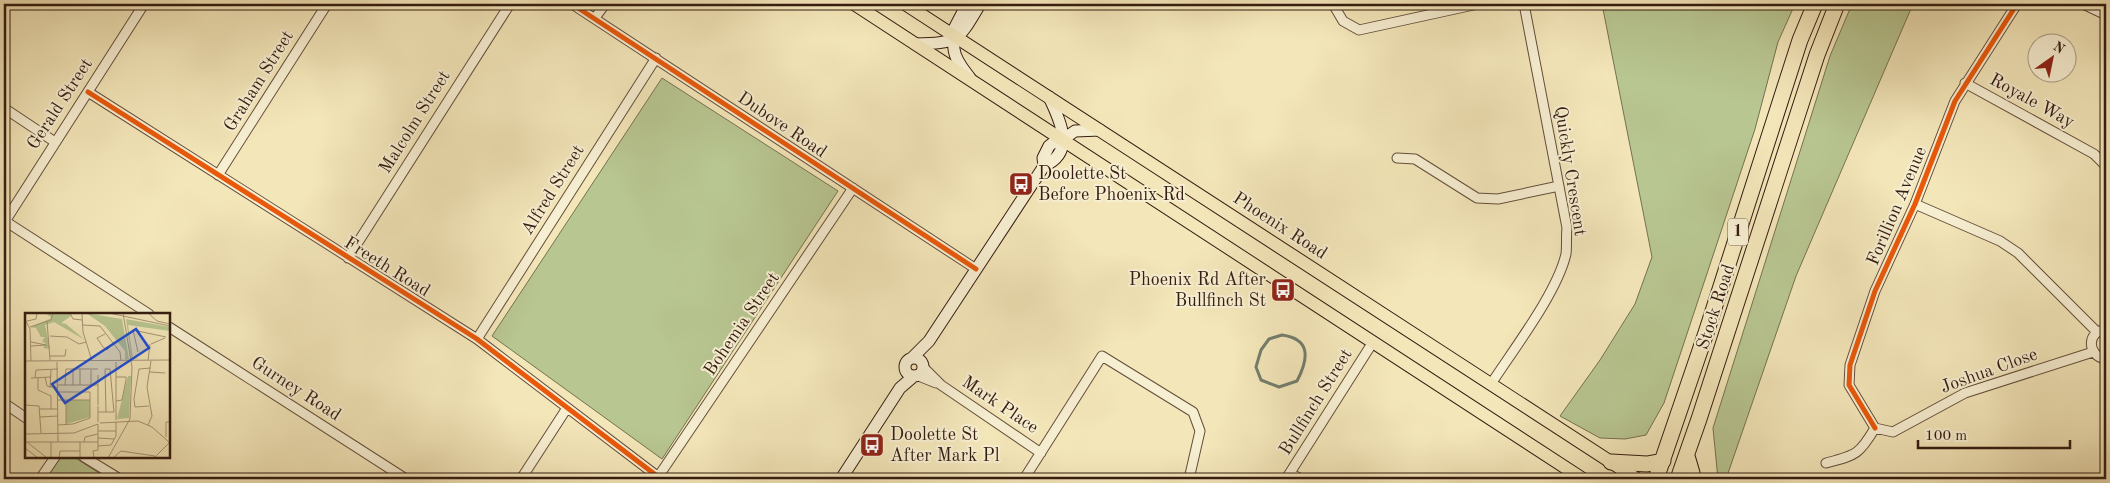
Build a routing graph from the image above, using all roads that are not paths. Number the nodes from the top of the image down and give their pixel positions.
1 (144, 4) edge
2 (327, 4) edge
3 (510, 4) edge
4 (572, 4) edge
5 (605, 4) edge
6 (854, 4) edge
7 (905, 4) edge
8 (967, 4) edge
9 (980, 4) edge
10 (1334, 4) edge
11 (1478, 4) edge
12 (1524, 4) edge
13 (1814, 4) edge
14 (1837, 4) edge
15 (2017, 4) edge
16 (2083, 4) edge
17 (2106, 15) edge
18 (595, 18) junction
19 (956, 38) junction
20 (915, 44) junction
21 (656, 58) junction
22 (972, 81) junction
23 (1965, 83) junction
24 (88, 92) junction
25 (1048, 97) junction
26 (4, 108) edge
27 (1100, 130) junction
28 (1062, 140) junction
29 (55, 142) junction
30 (1397, 158) dead end
31 (2106, 166) edge
32 (218, 175) junction
33 (1559, 186) junction
34 (853, 188) junction
35 (1915, 204) junction
36 (4, 222) edge
37 (348, 258) junction
38 (976, 269) junction
39 (147, 313) edge
40 (170, 328) edge
41 (2102, 331) edge
42 (477, 339) junction
43 (1373, 342) junction
44 (2093, 352) junction
45 (2106, 359) edge
46 (916, 368) junction
47 (1491, 384) junction
48 (4, 403) edge
49 (567, 408) junction
50 (25, 417) edge
51 (1875, 428) junction
52 (1041, 453) junction
53 (1686, 456) junction
54 (54, 458) edge
55 (86, 458) edge
56 (1663, 461) junction
57 (1611, 462) junction
58 (1826, 463) dead end
59 (1288, 476) edge
60 (659, 478) edge
61 (40, 479) edge
62 (120, 479) edge
63 (406, 479) edge
64 (521, 479) edge
65 (841, 479) edge
66 (1024, 479) edge
67 (1189, 479) edge
68 (1301, 479) edge
69 (1583, 479) edge
70 (1637, 479) edge
71 (1656, 479) edge
72 (1678, 479) edge
73 (1691, 479) edge

1 - 24 street, Gerald Street
2 - 32 street, Graham Street
3 - 37 street, Malcolm Street
4 - 18 street, Dubove Road
5 - 18 street
6 - 20 main road
7 - 19 main road, Phoenix Road
8 - 19 street
9 - 19 street
10 - 11 street
12 - 33 street, Quickly Crescent
13 - 56 highway, Stock Road / 1
14 - 53 highway, Stock Road / 1
15 - 23 street, Forillion Avenue
16 - 17 street
18 - 21 street, Dubove Road
19 - 20 street
19 - 22 street
19 - 25 main road, Phoenix Road
20 - 22 main road
21 - 34 street, Dubove Road
21 - 42 street, Alfred Street
22 - 28 main road
23 - 31 street, Royale Way
23 - 35 street, Forillion Avenue
24 - 29 street, Gerald Street
24 - 32 street, Freeth Road
25 - 27 main road, Phoenix Road
25 - 28 street
26 - 29 street
27 - 28 street
27 - 47 main road, Phoenix Road
28 - 38 street
28 - 43 main road
29 - 36 street, Gerald Street
30 - 33 street
32 - 37 street, Freeth Road
33 - 47 street, Quickly Crescent
34 - 38 street, Dubove Road
34 - 60 street, Bohemia Street
35 - 41 street
35 - 51 street, Forillion Avenue
36 - 39 street
37 - 42 street, Freeth Road
38 - 46 street
40 - 63 street, Gurney Road
41 - 44 street
42 - 49 street, Freeth Road
43 - 59 street, Bullfinch Street
43 - 69 main road
44 - 45 street
44 - 51 street, Joshua Close
46 - 52 street, Mark Place
46 - 65 street
47 - 57 main road, Phoenix Road
48 - 50 street
49 - 60 street, Freeth Road
49 - 64 street
51 - 58 street
52 - 66 street
52 - 67 street
53 - 72 highway, Stock Road / 1
53 - 73 highway
54 - 61 street
55 - 62 street
56 - 57 highway
56 - 71 highway, Stock Road / 1
57 - 70 main road, Phoenix Road
59 - 68 street

